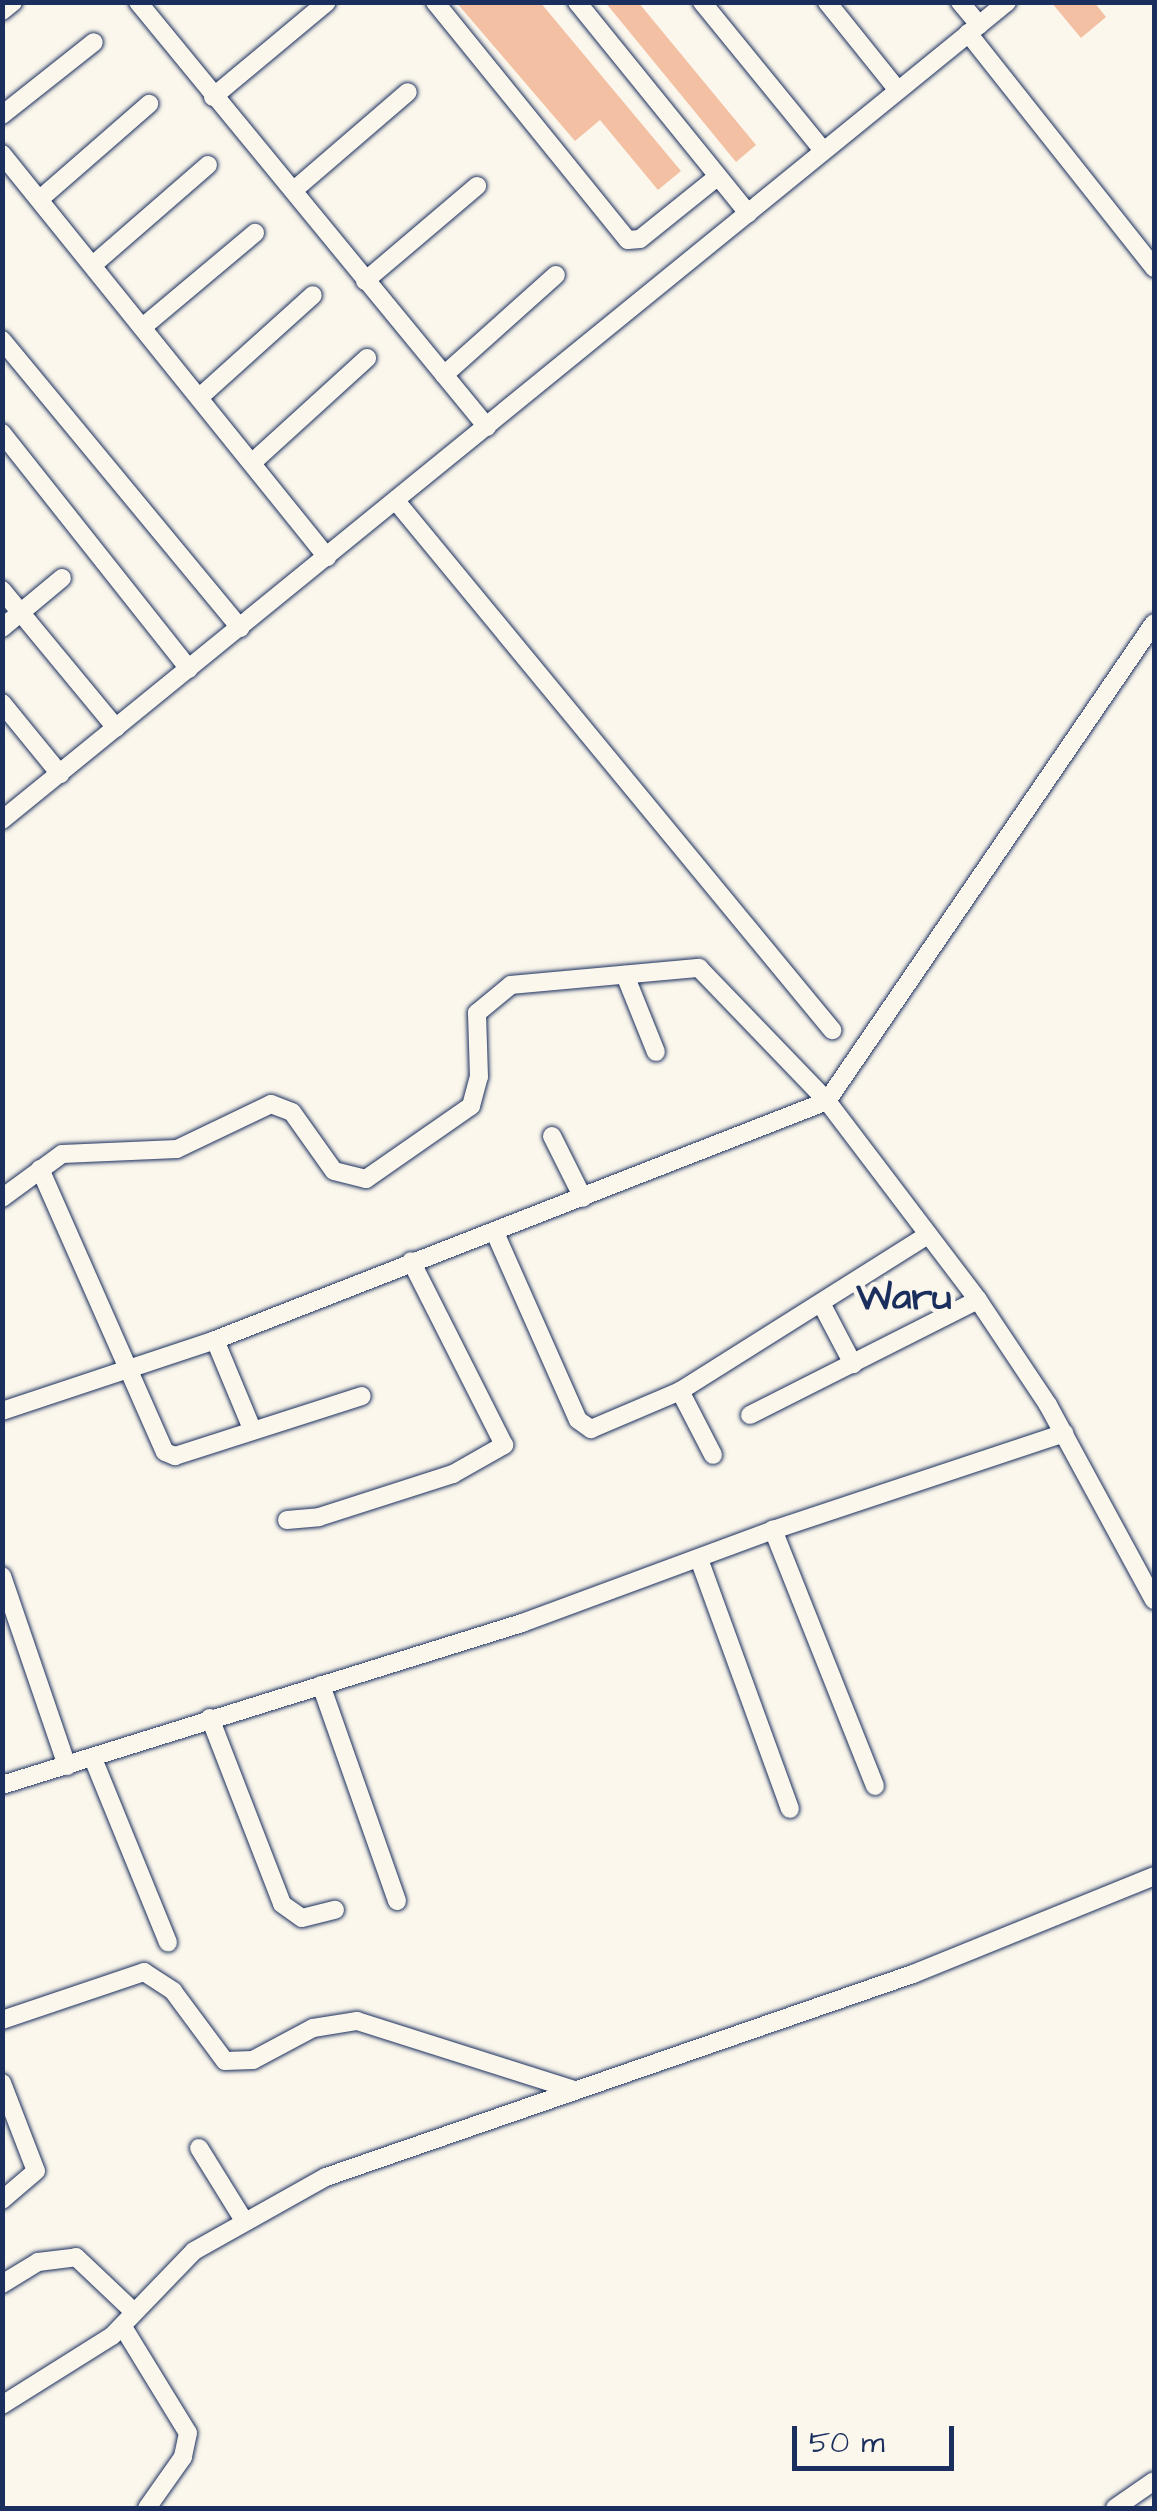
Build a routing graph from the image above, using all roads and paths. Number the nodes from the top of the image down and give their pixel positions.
1 (13, 2) edge
2 (326, 2) edge
3 (435, 2) edge
4 (576, 2) edge
5 (702, 2) edge
6 (828, 2) edge
7 (960, 2) edge
8 (1007, 2) edge
9 (142, 4) edge
10 (2, 11) edge
11 (974, 29) junction
12 (94, 42) dead end
13 (898, 89) junction
14 (408, 92) dead end
15 (213, 97) junction
16 (148, 104) dead end
17 (2, 115) edge
18 (822, 150) junction
19 (2, 154) edge
20 (208, 165) dead end
21 (716, 176) junction
22 (477, 186) dead end
23 (294, 190) junction
24 (40, 199) junction
25 (748, 213) junction
26 (255, 234) dead end
27 (94, 264) junction
28 (1154, 268) edge
29 (556, 274) dead end
30 (365, 281) junction
31 (314, 295) dead end
32 (144, 326) junction
33 (2, 340) edge
34 (367, 358) dead end
35 (444, 375) junction
36 (202, 395) junction
37 (487, 427) junction
38 (2, 433) edge
39 (254, 461) junction
40 (396, 501) junction
41 (327, 557) junction
42 (62, 578) dead end
43 (2, 590) edge
44 (21, 613) junction
45 (1154, 622) edge
46 (2, 628) edge
47 (240, 628) junction
48 (189, 669) junction
49 (2, 702) edge
50 (116, 728) junction
51 (60, 774) junction
52 (2, 820) edge
53 (625, 975) junction
54 (832, 1030) dead end
55 (656, 1052) dead end
56 (827, 1101) junction
57 (552, 1136) dead end
58 (40, 1169) junction
59 (2, 1198) edge
60 (583, 1198) junction
61 (496, 1234) junction
62 (928, 1235) junction
63 (411, 1262) junction
64 (978, 1300) junction
65 (822, 1305) junction
66 (215, 1340) junction
67 (854, 1364) junction
68 (130, 1370) junction
69 (680, 1390) junction
70 (362, 1396) dead end
71 (2, 1410) edge
72 (750, 1415) dead end
73 (1057, 1419) junction
74 (252, 1429) junction
75 (712, 1455) dead end
76 (287, 1520) dead end
77 (773, 1530) junction
78 (699, 1559) junction
79 (2, 1576) edge
80 (1152, 1595) edge
81 (320, 1684) junction
82 (210, 1718) junction
83 (94, 1761) junction
84 (67, 1766) junction
85 (2, 1785) edge
86 (875, 1786) dead end
87 (790, 1809) dead end
88 (1154, 1876) edge
89 (396, 1901) dead end
90 (335, 1910) dead end
91 (168, 1942) dead end
92 (2, 2020) edge
93 (2, 2083) edge
94 (572, 2089) junction
95 (199, 2148) dead end
96 (2, 2200) edge
97 (243, 2219) junction
98 (3, 2282) edge
99 (128, 2320) junction
100 (2, 2405) edge
101 (1154, 2481) edge
102 (147, 2508) edge
103 (1115, 2508) edge

1 - 10 street
2 - 15 street
3 - 21 street
4 - 21 street
5 - 18 street
6 - 13 street
7 - 11 street
8 - 11 street
9 - 15 street
11 - 13 street
11 - 28 street
12 - 17 street
13 - 18 street
14 - 23 street
15 - 23 street
16 - 24 street
18 - 25 street
19 - 24 street
20 - 27 street
21 - 25 street
22 - 30 street
23 - 30 street
24 - 27 street
25 - 37 street
26 - 32 street
27 - 32 street
29 - 35 street
30 - 35 street
31 - 36 street
32 - 36 street
33 - 47 street
34 - 39 street
35 - 37 street
36 - 39 street
37 - 40 street
38 - 48 street
39 - 41 street
40 - 41 street
40 - 54 street
41 - 47 street
42 - 44 street
43 - 44 street
44 - 46 street
44 - 50 street
45 - 56 street
47 - 48 street
48 - 50 street
49 - 51 street
50 - 51 street
51 - 52 street
53 - 55 street
53 - 56 street
53 - 58 street
56 - 60 street
56 - 62 street
57 - 60 street
58 - 59 street
58 - 68 street
60 - 61 street
61 - 63 street
61 - 69 street
62 - 64 street
62 - 65 street
63 - 66 street
63 - 76 street
64 - 67 street
64 - 73 street
65 - 67 street
65 - 69 street
66 - 68 street
66 - 74 street
67 - 72 street
68 - 71 street
68 - 74 street
69 - 75 street
70 - 74 street
73 - 77 street
73 - 80 street
77 - 78 street
77 - 86 street
78 - 81 street
78 - 87 street
79 - 84 street
81 - 82 street
81 - 89 street
82 - 83 street
82 - 90 street
83 - 84 street
83 - 91 street
84 - 85 street
88 - 94 street
92 - 94 street
93 - 96 street
94 - 97 street
95 - 97 street
97 - 99 street
98 - 99 street
99 - 100 street
99 - 102 street
101 - 103 street

